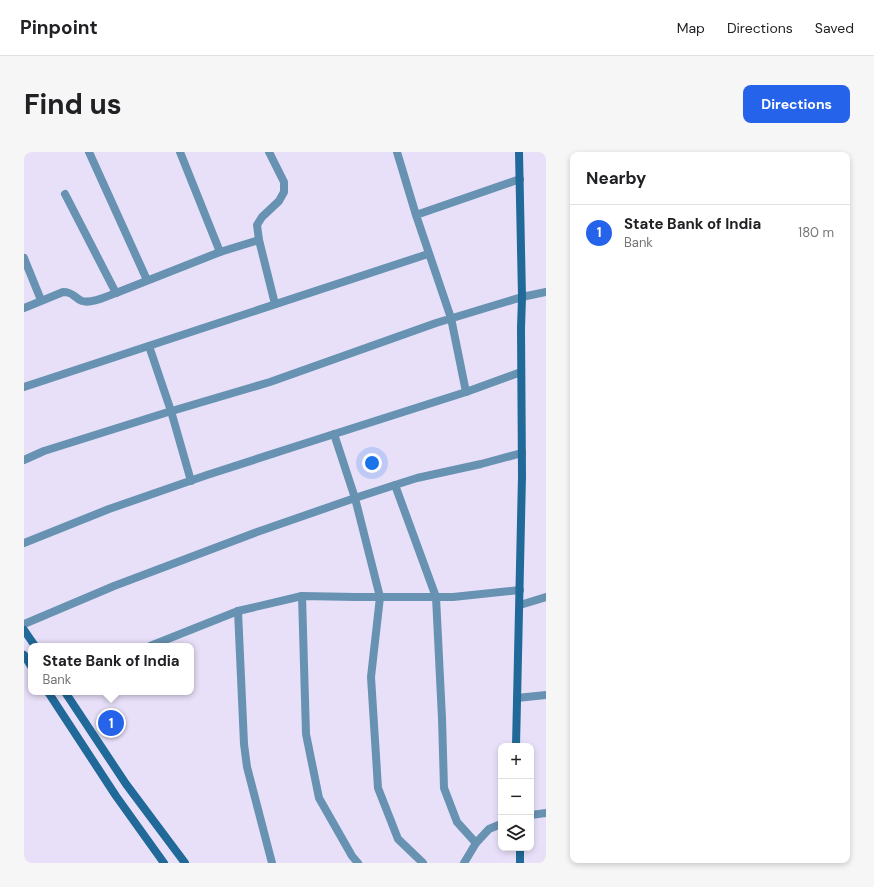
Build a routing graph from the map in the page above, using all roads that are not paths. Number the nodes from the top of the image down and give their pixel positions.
1 (89, 152) edge
2 (180, 152) edge
3 (270, 152) edge
4 (396, 152) edge
5 (519, 152) edge
6 (520, 179) junction
7 (65, 194) dead end
8 (416, 215) junction
9 (259, 240) junction
10 (220, 252) junction
11 (428, 254) junction
12 (24, 258) edge
13 (147, 280) junction
14 (546, 292) edge
15 (116, 293) junction
16 (522, 297) junction
17 (41, 300) junction
18 (275, 304) junction
19 (24, 308) edge
20 (451, 318) junction
21 (149, 346) junction
22 (521, 372) junction
23 (24, 387) edge
24 (466, 392) junction
25 (170, 411) junction
26 (334, 434) junction
27 (522, 452) junction
28 (24, 460) edge
29 (191, 481) junction
30 (395, 485) junction
31 (355, 498) junction
32 (24, 543) edge
33 (520, 590) junction
34 (302, 596) junction
35 (380, 597) junction
36 (436, 597) junction
37 (546, 597) edge
38 (520, 605) junction
39 (238, 611) junction
40 (24, 624) edge
41 (24, 630) edge
42 (33, 643) edge
43 (158, 643) edge
44 (50, 695) edge
45 (67, 695) edge
46 (546, 696) edge
47 (518, 698) junction
48 (516, 743) edge
49 (546, 813) edge
50 (534, 815) edge
51 (498, 825) edge
52 (476, 843) junction
53 (520, 851) edge
54 (164, 863) edge
55 (185, 863) edge
56 (272, 863) edge
57 (358, 863) edge
58 (422, 863) edge
59 (464, 863) edge
60 (520, 863) edge

1 - 13 street
2 - 10 street
3 - 9 street
4 - 8 street
5 - 6 street
6 - 8 street
6 - 16 street
7 - 15 street
8 - 11 street
9 - 10 street
9 - 18 street
10 - 13 street
11 - 18 street
11 - 20 street
12 - 17 street
13 - 15 street
14 - 16 street
15 - 17 street
16 - 20 street
16 - 22 street
17 - 19 street
18 - 21 street
20 - 24 street
20 - 25 street
21 - 23 street
21 - 25 street
22 - 24 street
22 - 27 street
24 - 26 street
25 - 28 street
25 - 29 street
26 - 29 street
26 - 31 street
27 - 30 street
27 - 33 street
29 - 32 street
30 - 31 street
30 - 36 street
31 - 35 street
31 - 40 street
33 - 36 street
33 - 38 street
34 - 35 street
34 - 39 street
34 - 57 street
35 - 36 street
35 - 58 street
36 - 52 street
37 - 38 street
38 - 47 street
39 - 43 street
39 - 56 street
41 - 42 street
44 - 54 street
45 - 55 street
46 - 47 street
47 - 48 street
49 - 50 street
51 - 52 street
52 - 59 street
53 - 60 street

